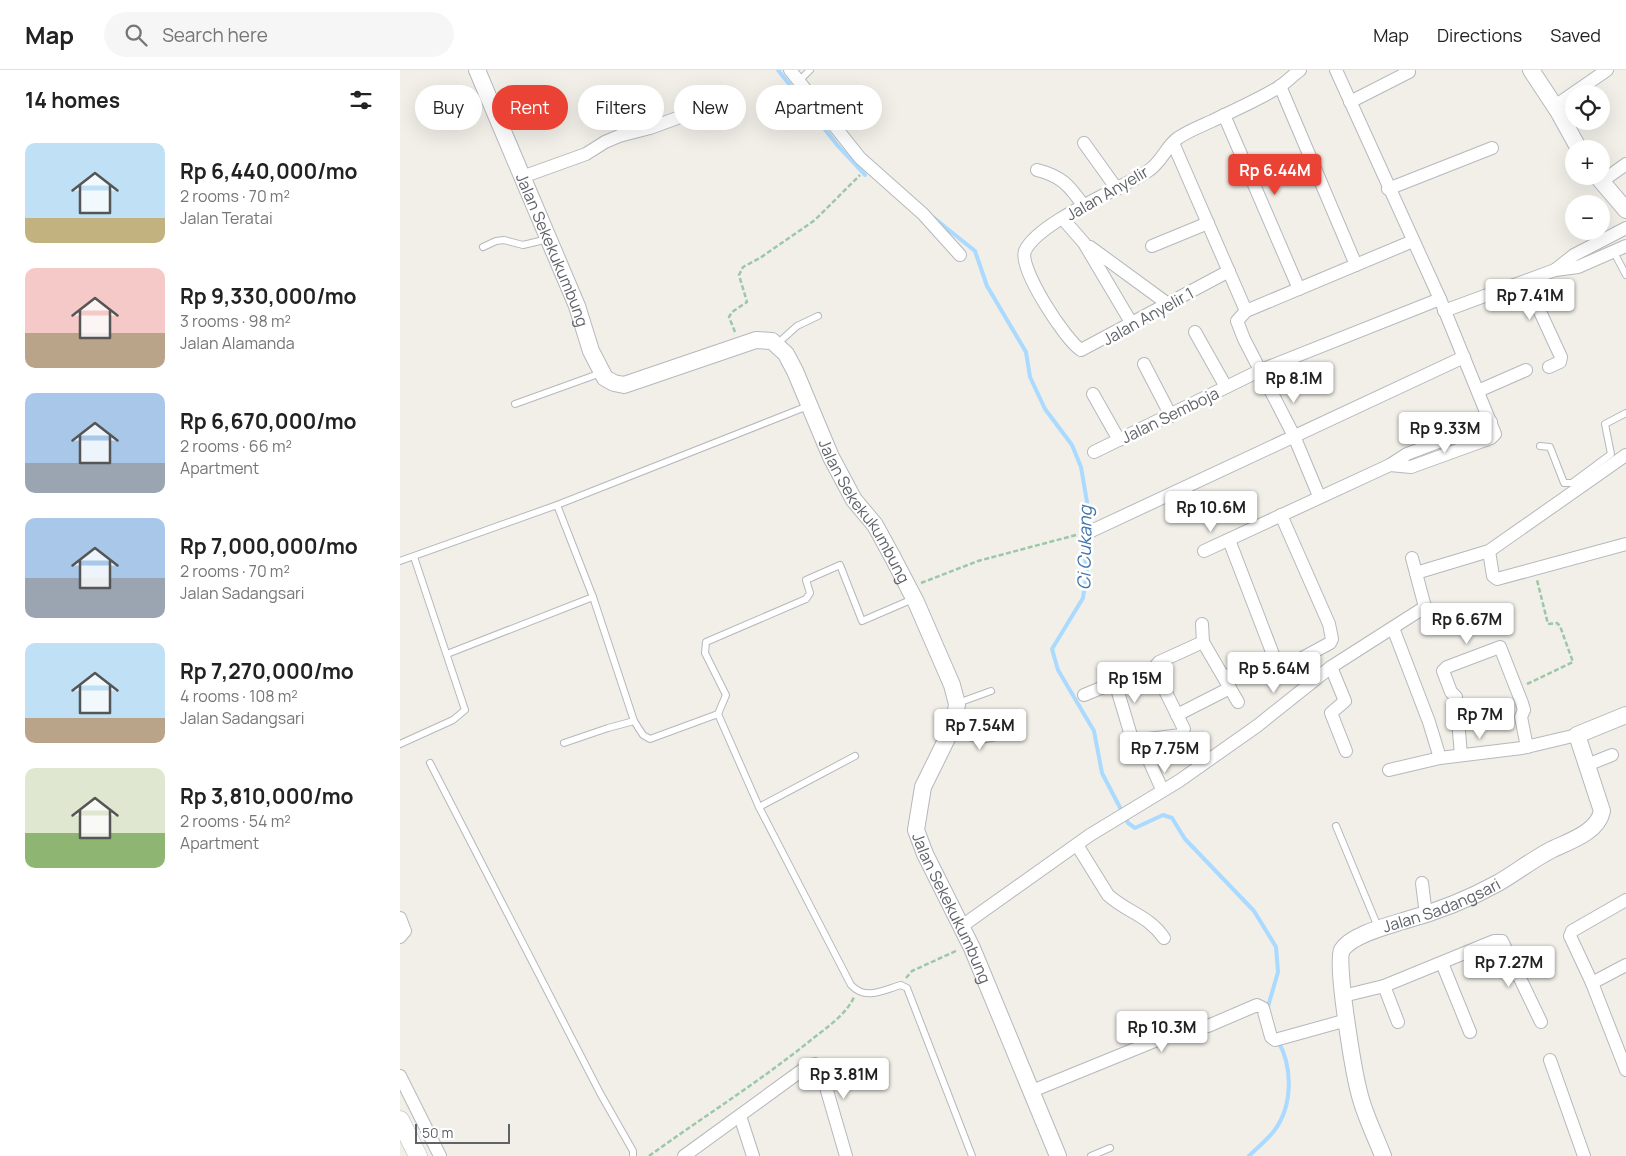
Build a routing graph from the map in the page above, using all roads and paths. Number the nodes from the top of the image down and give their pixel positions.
1 (477, 70) edge
2 (790, 70) edge
3 (810, 70) edge
4 (1300, 70) edge
5 (1336, 70) edge
6 (1531, 70) edge
7 (1607, 70) edge
8 (1409, 72) dead end
9 (800, 80) junction
10 (1280, 86) junction
11 (1350, 102) junction
12 (1555, 106) junction
13 (1224, 115) junction
14 (674, 119) edge
15 (1574, 140) edge
16 (1084, 143) dead end
17 (1173, 143) junction
18 (1492, 148) dead end
19 (1626, 164) edge
20 (1036, 170) dead end
21 (1610, 173) edge
22 (859, 176) dead end
23 (522, 177) junction
24 (1604, 185) edge
25 (1117, 189) junction
26 (1388, 189) junction
27 (1083, 204) junction
28 (1626, 210) edge
29 (1063, 219) junction
30 (1208, 223) junction
31 (1626, 228) edge
32 (549, 239) junction
33 (1413, 241) junction
34 (1084, 243) junction
35 (1152, 246) dead end
36 (1626, 246) edge
37 (482, 247) dead end
38 (960, 256) dead end
39 (1617, 258) dead end
40 (1356, 265) junction
41 (1555, 270) junction
42 (1228, 271) junction
43 (1626, 275) edge
44 (1514, 285) junction
45 (1299, 289) junction
46 (1440, 298) junction
47 (1168, 304) junction
48 (1246, 311) junction
49 (1444, 311) junction
50 (818, 316) dead end
51 (1132, 324) junction
52 (1195, 332) dead end
53 (1069, 339) joint
54 (777, 344) junction
55 (740, 345) junction
56 (1464, 357) junction
57 (1144, 364) dead end
58 (1549, 367) dead end
59 (1261, 370) junction
60 (1526, 370) dead end
61 (602, 373) junction
62 (1226, 387) junction
63 (1478, 391) junction
64 (1093, 394) dead end
65 (515, 404) dead end
66 (808, 406) junction
67 (1626, 413) edge
68 (1171, 416) junction
69 (1491, 422) junction
70 (1294, 436) junction
71 (1119, 440) junction
72 (1540, 446) dead end
73 (1094, 452) dead end
74 (1626, 455) edge
75 (1390, 465) junction
76 (1319, 496) junction
77 (557, 505) junction
78 (1281, 515) junction
79 (1082, 534) joint
80 (1229, 540) junction
81 (1626, 544) edge
82 (1204, 551) dead end
83 (1490, 551) junction
84 (414, 557) junction
85 (1412, 558) dead end
86 (400, 561) edge
87 (1535, 569) junction
88 (1416, 573) junction
89 (912, 594) junction
90 (593, 598) junction
91 (1425, 607) junction
92 (1202, 624) dead end
93 (1394, 628) junction
94 (1203, 642) junction
95 (1501, 648) junction
96 (447, 654) junction
97 (1274, 657) junction
98 (1331, 667) junction
99 (1128, 677) dead end
100 (1115, 682) junction
101 (1227, 682) junction
102 (1517, 689) junction
103 (991, 691) dead end
104 (1084, 695) dead end
105 (1238, 702) dead end
106 (957, 704) junction
107 (718, 714) junction
108 (1177, 715) junction
109 (1626, 715) edge
110 (634, 721) junction
111 (954, 724) junction
112 (1016, 727) dead end
113 (1577, 735) junction
114 (1140, 740) junction
115 (564, 743) dead end
116 (400, 744) edge
117 (1528, 747) junction
118 (1346, 751) dead end
119 (1460, 755) junction
120 (1612, 755) dead end
121 (855, 756) dead end
122 (1440, 758) junction
123 (430, 764) dead end
124 (1587, 765) junction
125 (1389, 770) dead end
126 (1160, 784) dead end
127 (759, 807) junction
128 (1336, 826) dead end
129 (1077, 845) junction
130 (1422, 883) dead end
131 (1626, 900) edge
132 (1426, 915) junction
133 (400, 918) edge
134 (962, 926) junction
135 (1379, 928) junction
136 (400, 937) edge
137 (1164, 938) dead end
138 (970, 945) junction
139 (1442, 964) junction
140 (1626, 965) edge
141 (1592, 983) junction
142 (901, 985) junction
143 (1384, 986) junction
144 (856, 991) junction
145 (1343, 996) junction
146 (1347, 1020) junction
147 (1398, 1022) dead end
148 (1540, 1022) dead end
149 (1470, 1032) dead end
150 (1550, 1060) dead end
151 (1626, 1070) edge
152 (400, 1076) edge
153 (1032, 1091) junction
154 (740, 1116) junction
155 (400, 1120) edge
156 (1110, 1148) dead end
157 (418, 1156) edge
158 (440, 1156) edge
159 (634, 1156) edge
160 (648, 1156) edge
161 (684, 1156) edge
162 (753, 1156) edge
163 (846, 1156) edge
164 (972, 1156) edge
165 (1058, 1156) edge
166 (1091, 1156) edge
167 (1383, 1156) edge
168 (1584, 1156) edge

1 - 23 street, Jalan Sekekukumbung
2 - 9 street
3 - 9 lane
4 - 10 street, Jalan Anyelir
5 - 11 street
6 - 12 street
7 - 12 street
8 - 11 street
9 - 38 street
10 - 13 street, Jalan Anyelir
10 - 40 street
11 - 26 street
12 - 15 street
13 - 17 street, Jalan Anyelir
13 - 45 street
14 - 23 street
16 - 25 street
17 - 25 street, Jalan Anyelir
17 - 30 street
18 - 26 street
19 - 21 street
20 - 27 street
22 - 55 path
23 - 32 street, Jalan Sekekukumbung
24 - 28 street
25 - 27 street, Jalan Anyelir
26 - 33 street
27 - 29 street, Jalan Anyelir
29 - 34 street
29 - 53 street, Jalan Anyelir
30 - 35 street
30 - 42 street
31 - 41 street
32 - 37 lane
32 - 61 street, Jalan Sekekukumbung
33 - 40 street
33 - 46 street
34 - 47 street
34 - 51 street
36 - 41 street
39 - 43 lane
40 - 45 street
41 - 44 street
42 - 47 street, Jalan Anyelir 1
42 - 48 street
44 - 49 street
44 - 58 street
45 - 48 street
46 - 49 street
46 - 59 street, Jalan Semboja
47 - 51 street, Jalan Anyelir 1
48 - 59 street
49 - 56 street
50 - 54 lane
51 - 53 street, Jalan Anyelir 1
52 - 62 street
54 - 55 street
54 - 66 street, Jalan Sekekukumbung
55 - 61 street
56 - 63 street
56 - 70 street
57 - 68 street
59 - 62 street, Jalan Semboja
59 - 70 street
60 - 63 street
61 - 65 lane
62 - 68 street, Jalan Semboja
63 - 69 street
64 - 71 street
66 - 77 lane
66 - 89 street, Jalan Sekekukumbung
67 - 72 lane
68 - 71 street, Jalan Semboja
69 - 75 street
69 - 75 street
70 - 76 street
70 - 79 street
71 - 73 street, Jalan Semboja
74 - 83 street
75 - 76 street
76 - 78 street
77 - 84 lane
77 - 90 lane
78 - 80 street
78 - 97 street
79 - 89 path
80 - 82 street
80 - 97 street
81 - 87 street
83 - 87 street
83 - 88 street
84 - 86 lane
84 - 96 lane
85 - 88 street
87 - 102 path
88 - 91 street
89 - 106 street, Jalan Sekekukumbung
89 - 107 lane
90 - 96 lane
90 - 110 lane
91 - 93 street
91 - 95 path
92 - 94 street
93 - 98 street
93 - 122 street
94 - 101 street
94 - 108 street
95 - 102 street
95 - 119 street
96 - 116 lane
97 - 101 street
98 - 118 street
98 - 129 street
99 - 100 street
100 - 104 street
100 - 114 street
101 - 105 street
101 - 108 street
102 - 117 street
103 - 106 lane
106 - 111 street, Jalan Sekekukumbung
107 - 110 lane
107 - 127 lane
108 - 114 street
109 - 113 street
110 - 115 lane
111 - 112 street
111 - 134 street, Jalan Sekekukumbung
113 - 117 street
113 - 124 street, Jalan Sadangsari
114 - 126 street
117 - 119 street
119 - 122 street
120 - 124 street
121 - 127 lane
122 - 125 street
123 - 159 lane
124 - 132 street, Jalan Sadangsari
127 - 144 lane
128 - 135 lane
129 - 134 street
129 - 137 street
130 - 132 street
131 - 141 street
132 - 135 street, Jalan Sadangsari
133 - 136 street
134 - 138 street, Jalan Sekekukumbung
135 - 145 street, Jalan Sadangsari
138 - 142 path
138 - 153 street, Jalan Sekekukumbung
139 - 143 street
139 - 148 street
139 - 149 street
140 - 141 street
141 - 151 street
142 - 144 lane
142 - 164 lane
143 - 145 street
143 - 147 street
144 - 160 path
145 - 146 street, Jalan Sadangsari
146 - 153 street
146 - 167 street, Jalan Sadangsari
150 - 168 street
152 - 158 street
153 - 165 street, Jalan Sekekukumbung
154 - 161 street
154 - 162 street
154 - 163 street
155 - 157 main road
156 - 166 lane

